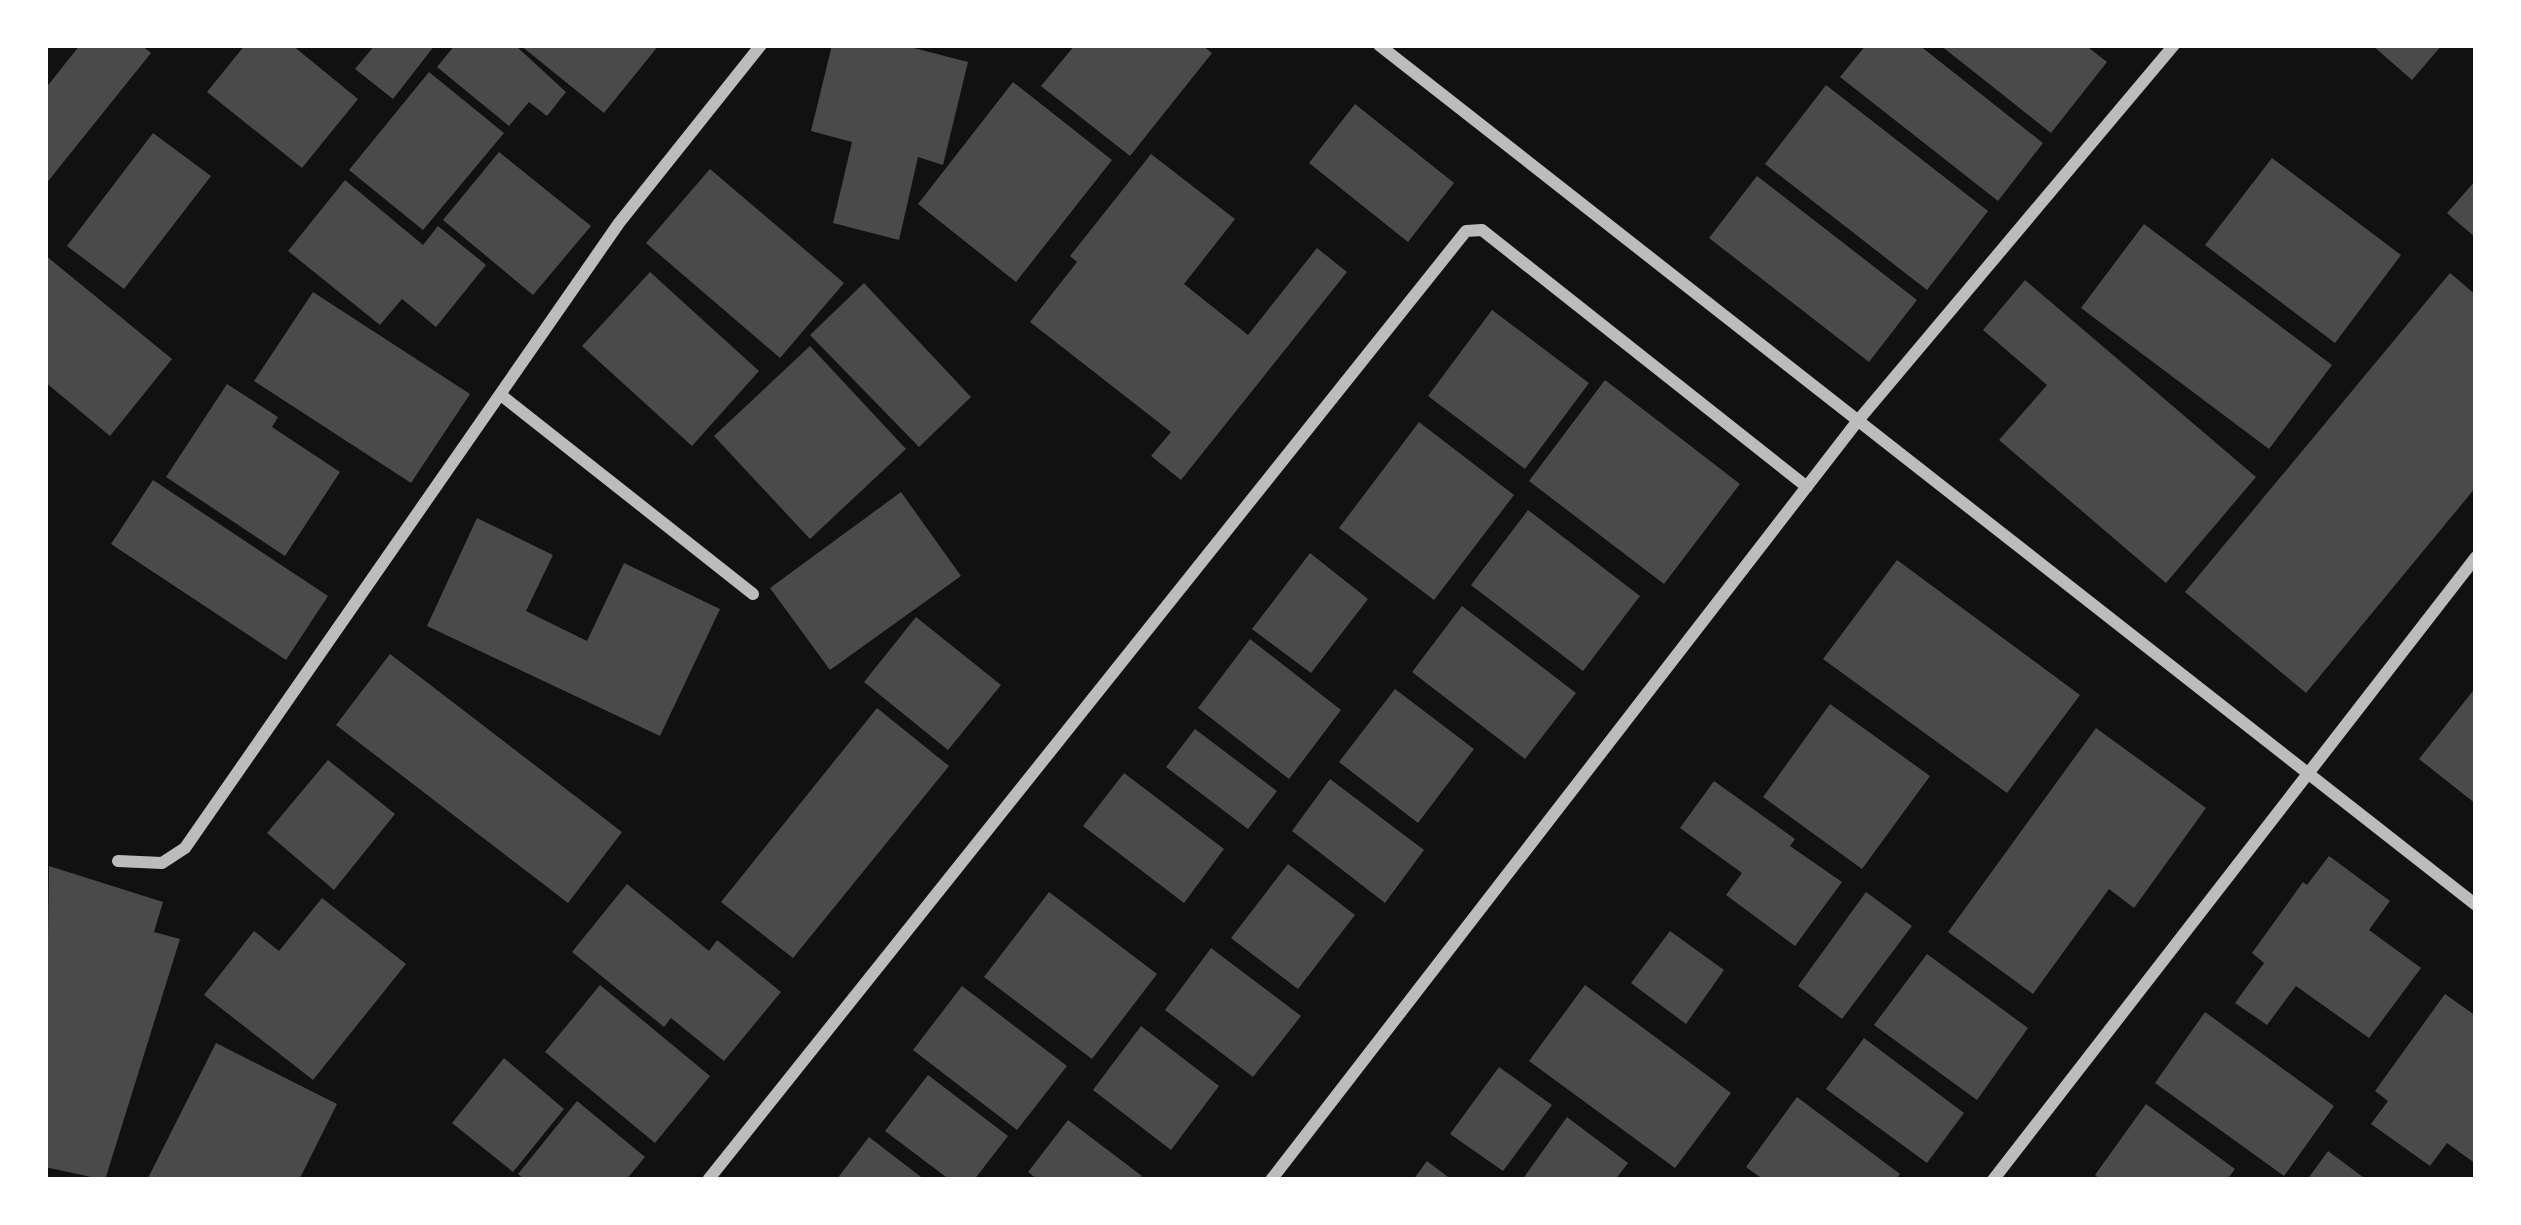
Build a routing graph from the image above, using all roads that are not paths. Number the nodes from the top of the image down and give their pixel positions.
1 (761, 45) edge
2 (1379, 45) edge
3 (2174, 45) edge
4 (501, 395) junction
5 (1856, 424) junction
6 (1807, 487) junction
7 (2476, 557) edge
8 (753, 594) dead end
9 (2308, 776) junction
10 (118, 861) dead end
11 (2476, 904) edge
12 (708, 1180) edge
13 (1271, 1180) edge
14 (1993, 1180) edge

1 - 4 street
2 - 5 street
3 - 5 street
4 - 8 street
4 - 10 street
5 - 6 street
5 - 9 street
6 - 12 street
6 - 13 street
7 - 9 street
9 - 11 street
9 - 14 street

